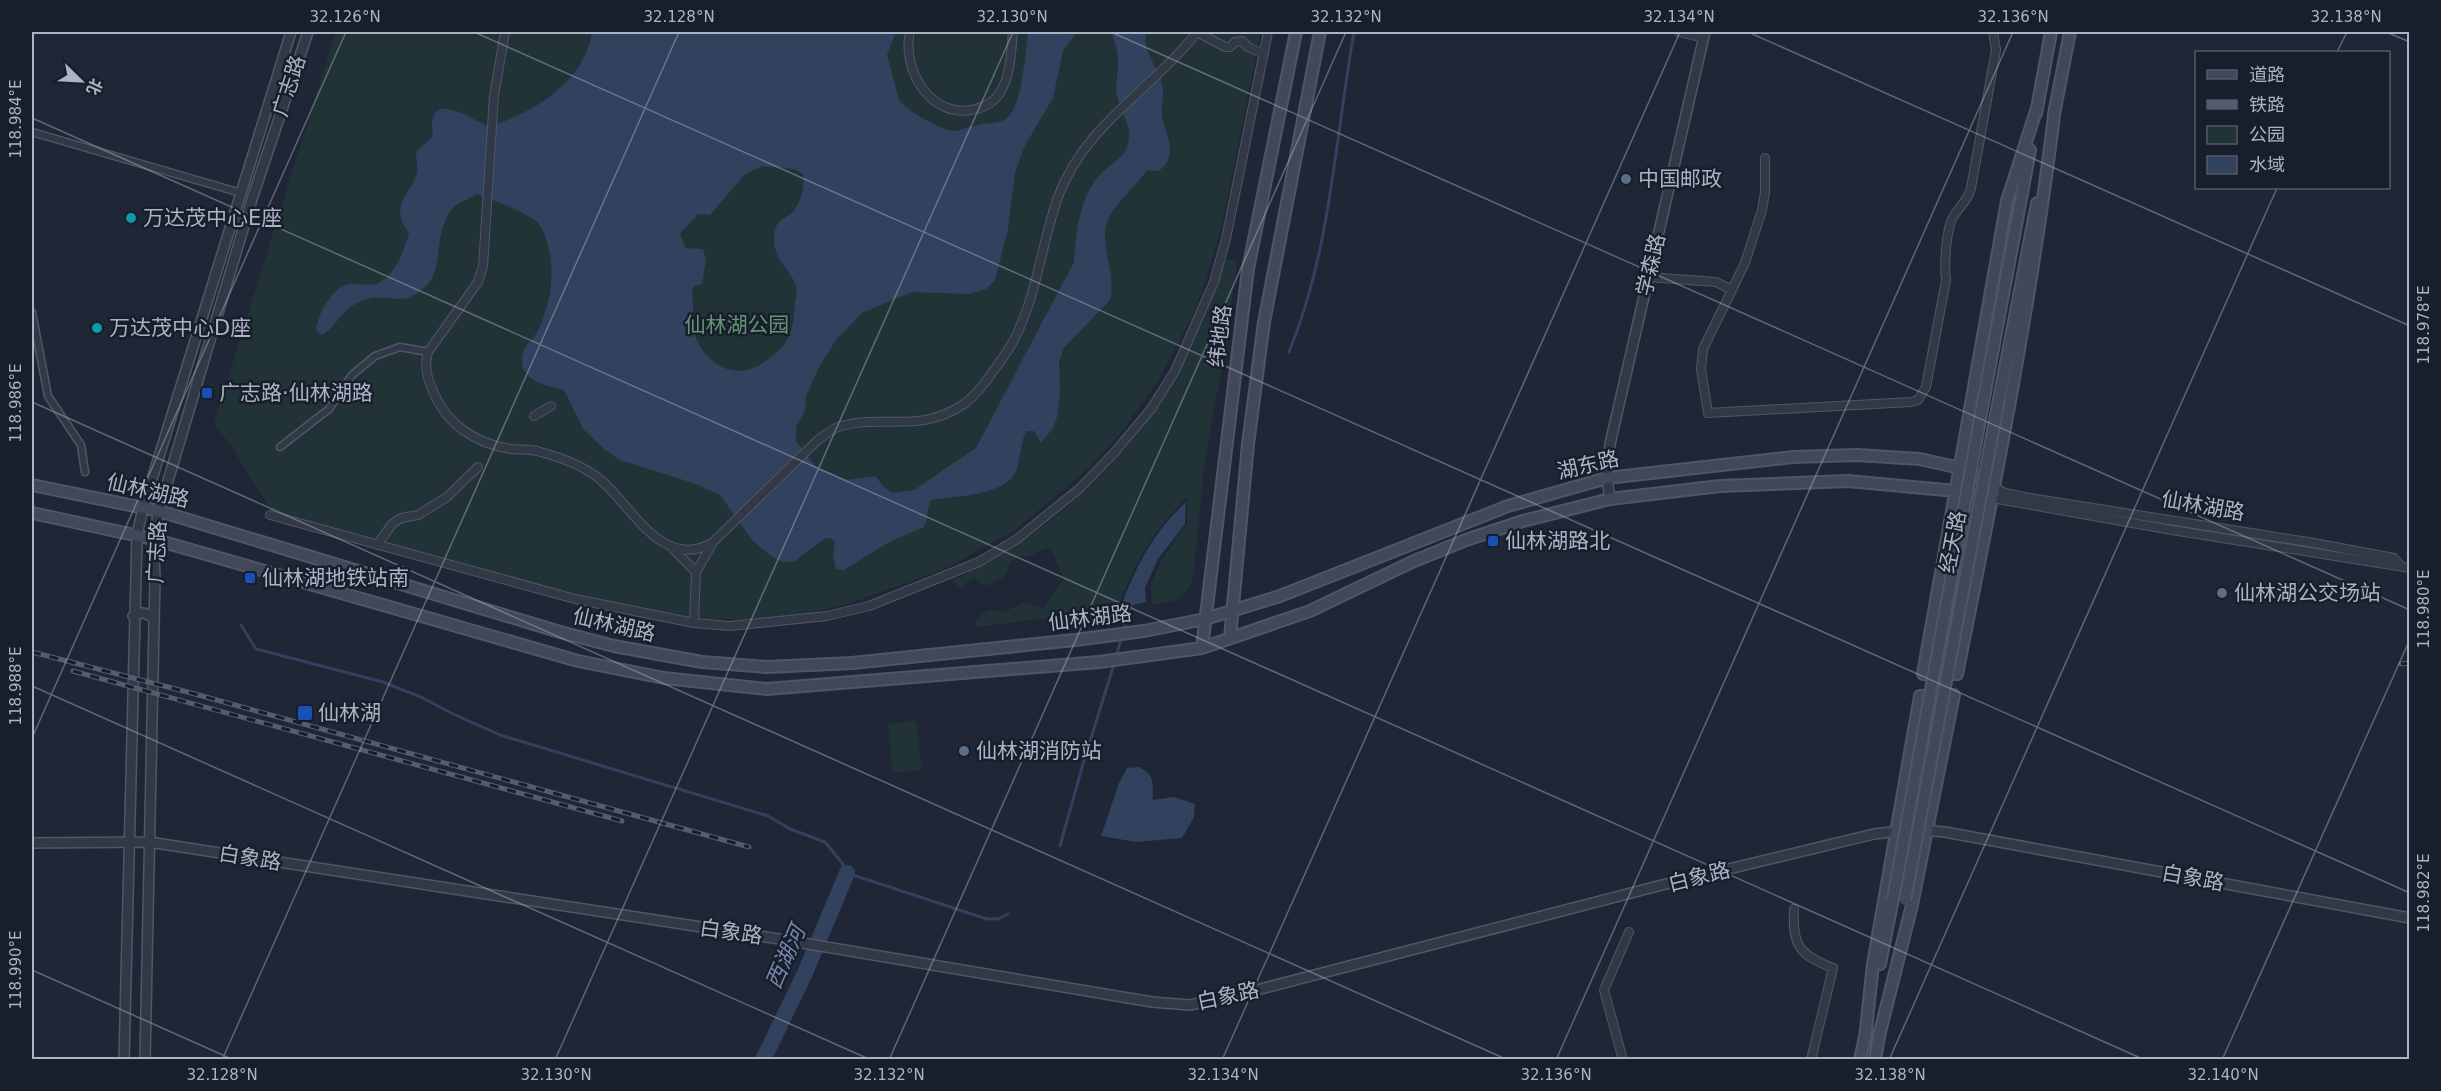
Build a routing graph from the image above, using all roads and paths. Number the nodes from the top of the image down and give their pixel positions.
1 (291, 32) edge
2 (308, 32) edge
3 (505, 32) edge
4 (910, 32) edge
5 (1013, 32) edge
6 (1197, 32) edge
7 (1268, 32) edge
8 (1296, 32) edge
9 (1320, 32) edge
10 (1678, 32) edge
11 (1993, 32) edge
12 (2051, 32) edge
13 (2070, 32) edge
14 (1705, 35) edge
15 (1264, 54) junction
16 (2037, 108) junction
17 (2055, 108) junction
18 (32, 132) edge
19 (1764, 158) dead end
20 (241, 193) junction
21 (1648, 277) junction
22 (1730, 290) junction
23 (32, 312) edge
24 (428, 352) junction
25 (551, 406) dead end
26 (534, 416) dead end
27 (280, 447) dead end
28 (478, 467) dead end
29 (1960, 468) junction
30 (86, 472) dead end
31 (1606, 478) junction
32 (32, 485) edge
33 (1956, 491) junction
34 (1993, 492) junction
35 (1610, 499) junction
36 (143, 508) junction
37 (159, 512) junction
38 (32, 513) edge
39 (270, 515) dead end
40 (137, 535) junction
41 (153, 539) junction
42 (712, 543) junction
43 (377, 545) junction
44 (670, 547) junction
45 (2406, 567) edge
46 (696, 572) junction
47 (1233, 612) junction
48 (134, 616) junction
49 (154, 618) junction
50 (1205, 619) junction
51 (693, 623) junction
52 (1230, 638) junction
53 (1202, 648) junction
54 (668, 657) junction
55 (1940, 674) junction
56 (664, 678) junction
57 (1936, 696) junction
58 (1927, 830) junction
59 (1896, 832) junction
60 (129, 841) junction
61 (149, 842) junction
62 (32, 843) edge
63 (1794, 909) dead end
64 (2409, 918) edge
65 (1629, 932) dead end
66 (1880, 1036) junction
67 (1865, 1038) junction
68 (124, 1059) edge
69 (145, 1059) edge
70 (1623, 1059) edge
71 (1811, 1059) edge
72 (1860, 1059) edge
73 (1875, 1059) edge

1 - 20 street, 广志路
2 - 37 street, 广志路
3 - 24 street
4 - 5 street
6 - 15 street
6 - 42 street
7 - 15 street
8 - 50 main road, 纬地路
9 - 47 main road, 纬地路
10 - 14 street
11 - 22 street
12 - 16 main road, 经天路
13 - 17 main road, 经天路
14 - 21 street, 学森路
15 - 51 street
16 - 29 main road
16 - 67 main road, 经天路, bridge
17 - 34 main road
17 - 66 main road, 经天路, bridge
18 - 20 street
19 - 22 street
20 - 36 street, 广志路
21 - 22 street
21 - 31 street, 学森路
23 - 30 street
24 - 27 street
24 - 44 street
25 - 26 street
28 - 43 street
29 - 31 main road, 湖东路
29 - 33 main road
29 - 34 main road, 湖东路
31 - 35 street, 学森路
31 - 47 main road, 湖东路
32 - 36 main road, 仙林湖路
33 - 34 main road, 湖东路
33 - 35 main road, 湖东路
33 - 55 main road
34 - 45 street, 仙林湖路
34 - 55 main road
35 - 52 main road, 湖东路
36 - 37 main road, 仙林湖路
36 - 40 street, 广志路
37 - 41 street, 广志路
37 - 54 main road, 仙林湖路
38 - 40 main road, 仙林湖路
39 - 43 street
40 - 41 main road, 仙林湖路
40 - 48 street, 广志路
41 - 49 street, 广志路
41 - 56 main road, 仙林湖路
42 - 44 street
42 - 46 street
43 - 51 street
44 - 46 street
46 - 51 street
47 - 50 main road, 湖东路
47 - 52 main road, 纬地路
48 - 49 street
48 - 60 street, 广志路
49 - 61 street, 广志路
50 - 53 main road, 纬地路
50 - 54 main road, 仙林湖路
52 - 53 main road, 湖东路
53 - 56 main road, 仙林湖路
54 - 56 main road
55 - 57 main road
57 - 58 main road
57 - 59 main road
58 - 59 street, 白象路
58 - 64 street, 白象路
58 - 66 main road
59 - 61 street, 白象路
59 - 67 main road
60 - 61 street, 白象路
60 - 62 street, 白象路
60 - 68 street, 广志路
61 - 69 street, 广志路
63 - 71 street
65 - 70 street
66 - 73 main road, 经天路
67 - 72 main road, 经天路

